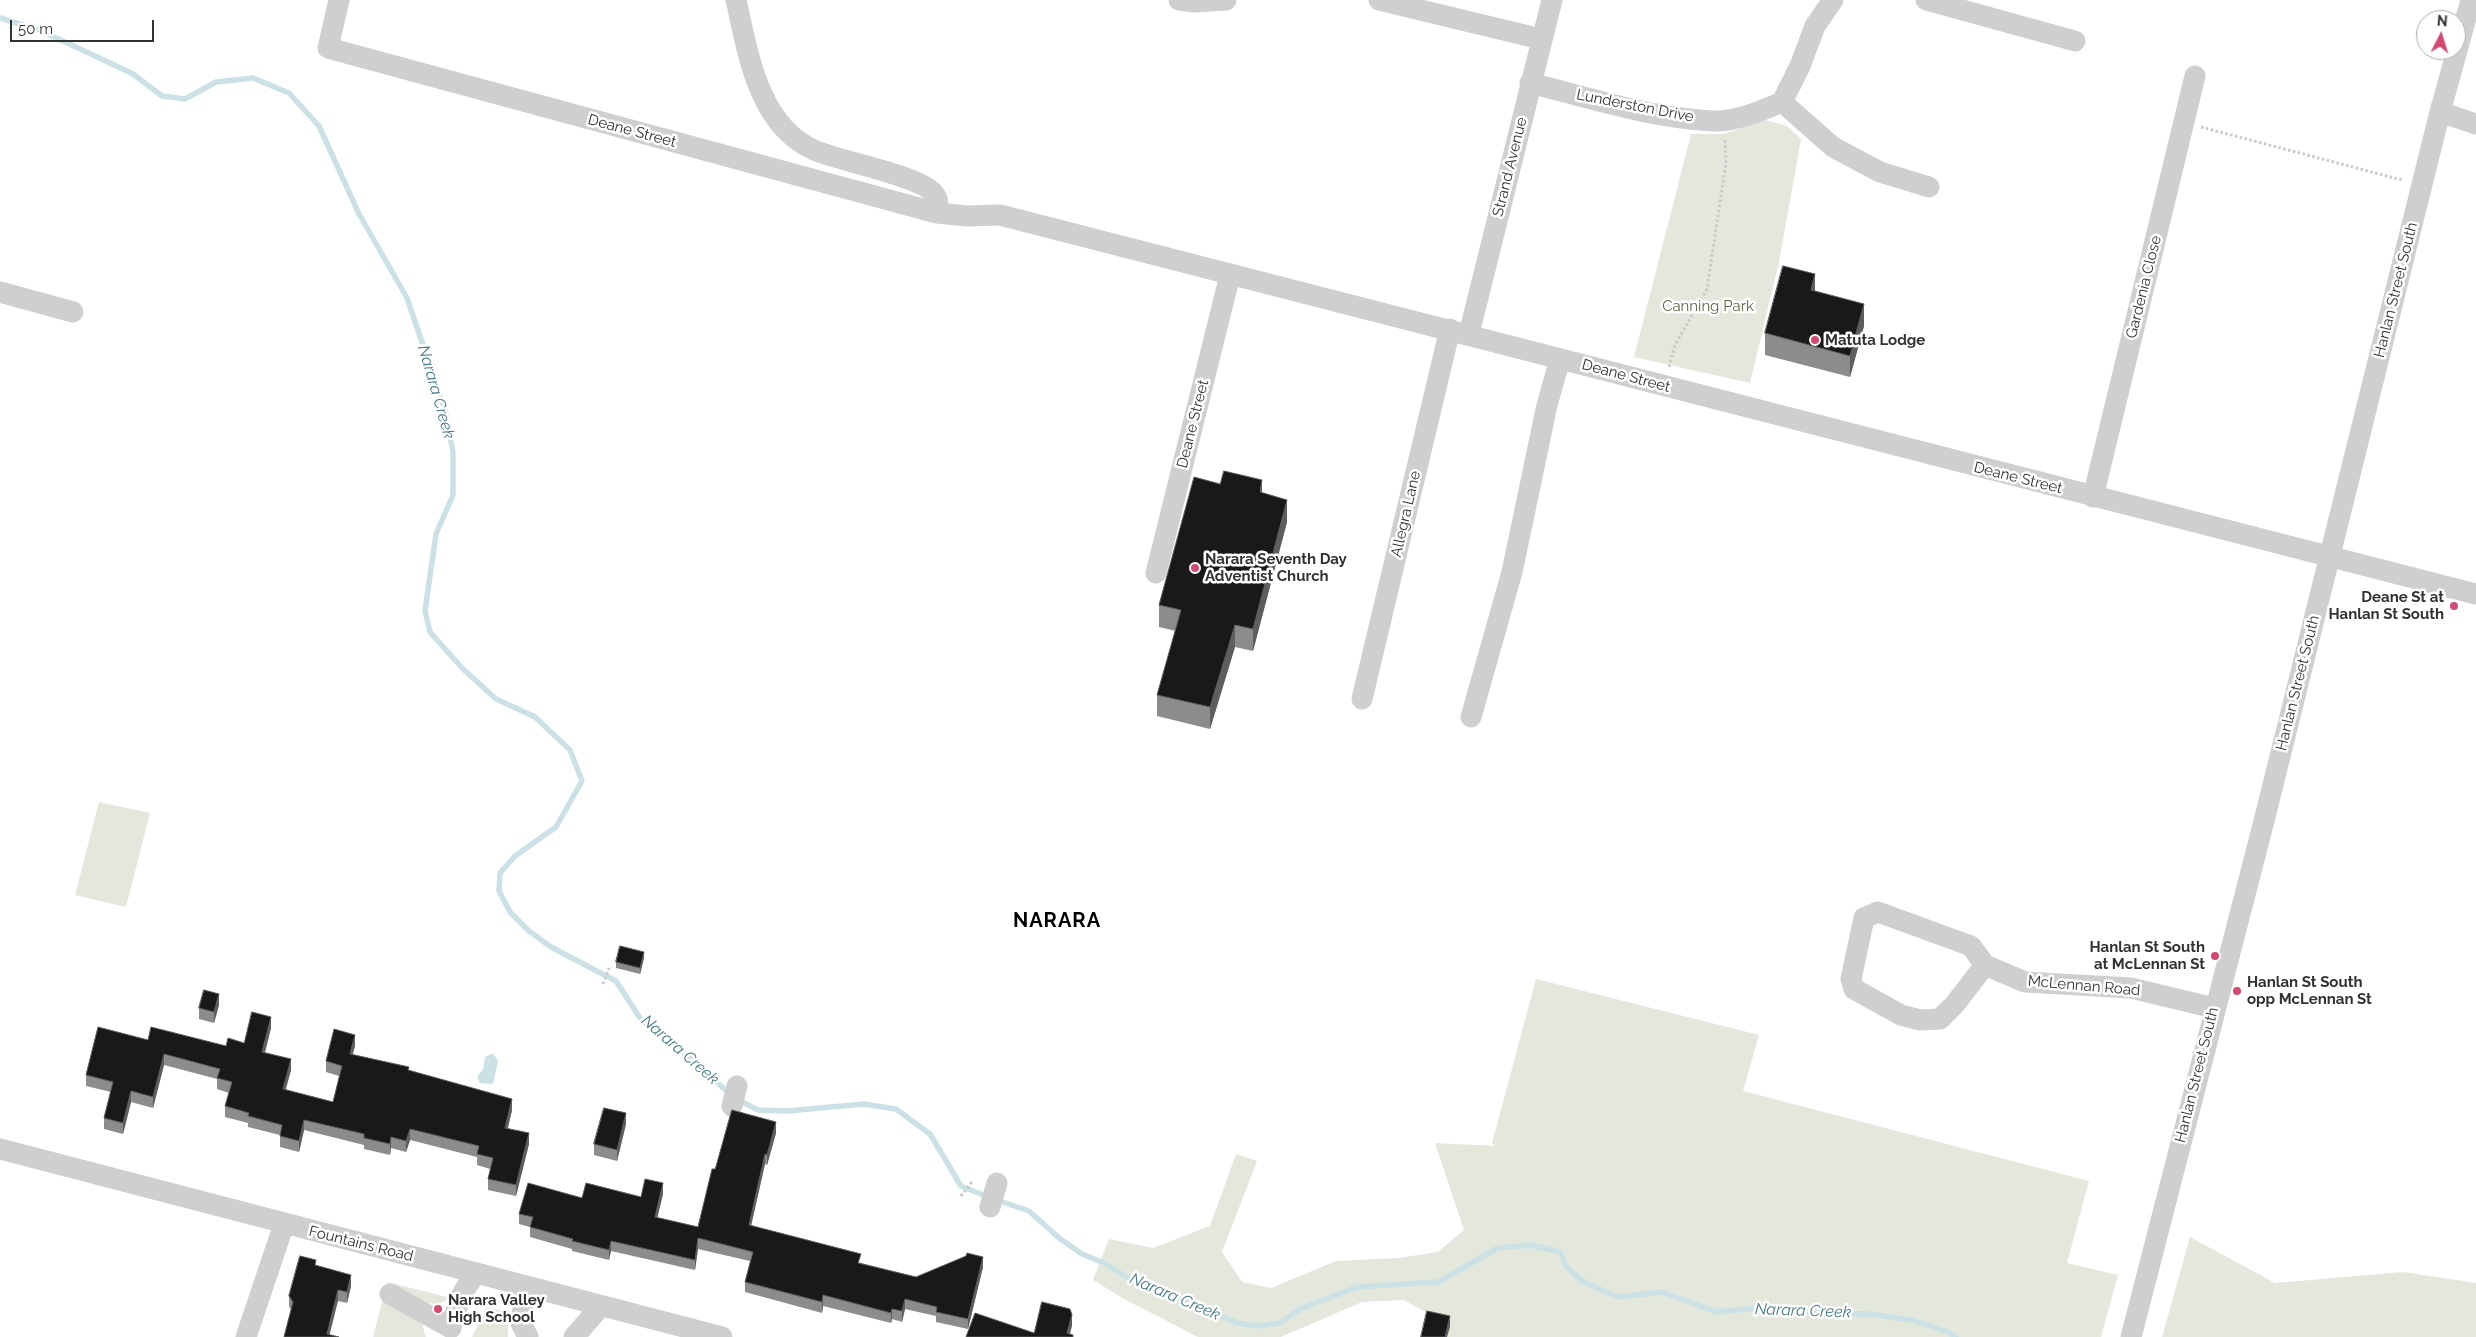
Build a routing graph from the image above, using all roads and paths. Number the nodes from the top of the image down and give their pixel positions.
1 (339, 0) edge
2 (736, 0) edge
3 (1179, 0) edge
4 (1226, 0) edge
5 (1379, 0) edge
6 (1552, 0) edge
7 (1833, 0) edge
8 (1926, 0) edge
9 (2471, 0) edge
10 (1950, 3) edge
11 (1541, 39) junction
12 (2075, 41) dead end
13 (2195, 76) dead end
14 (1530, 83) junction
15 (1782, 102) junction
16 (2440, 112) junction
17 (1725, 119) junction
18 (2184, 123) junction
19 (2476, 124) edge
20 (2402, 180) dead end
21 (1929, 187) dead end
22 (937, 213) junction
23 (1230, 275) junction
24 (0, 292) edge
25 (73, 312) dead end
26 (1459, 332) junction
27 (1560, 359) junction
28 (1670, 365) dead end
29 (2093, 497) junction
30 (2329, 556) junction
31 (1156, 573) dead end
32 (2476, 594) edge
33 (1362, 698) dead end
34 (1471, 717) dead end
35 (1985, 965) junction
36 (609, 968) dead end
37 (603, 984) dead end
38 (2214, 1008) junction
39 (0, 1149) edge
40 (972, 1182) dead end
41 (997, 1183) dead end
42 (961, 1196) dead end
43 (990, 1207) dead end
44 (284, 1224) junction
45 (477, 1273) junction
46 (526, 1286) junction
47 (390, 1294) dead end
48 (601, 1306) junction
49 (246, 1337) edge
50 (528, 1337) edge
51 (574, 1337) edge
52 (722, 1337) edge
53 (2131, 1337) edge

1 - 22 street, Deane Street
2 - 22 street
3 - 4 street
5 - 11 street
6 - 11 street, Strand Avenue
7 - 15 street
8 - 10 street
9 - 16 street, Hanlan Street South
10 - 12 street
11 - 14 street, Strand Avenue
13 - 18 street, Gardenia Close
14 - 17 street, Lunderston Drive
14 - 26 street, Strand Avenue
15 - 17 street, Lunderston Drive
15 - 21 street
16 - 19 street
16 - 30 street, Hanlan Street South
17 - 28 path
18 - 20 path
18 - 29 street, Gardenia Close
22 - 23 street, Deane Street
23 - 26 street, Deane Street
23 - 31 street, Deane Street
24 - 25 street
26 - 27 street, Deane Street
26 - 33 street, Allegra Lane
27 - 29 street, Deane Street
27 - 34 street
29 - 30 street, Deane Street
30 - 32 street, Deane Street
30 - 38 street, Hanlan Street South
35 - 35 street
35 - 38 street, McLennan Road
36 - 37 path
38 - 53 street, Hanlan Street South
39 - 44 street, Fountains Road
40 - 42 path
41 - 43 street
44 - 45 street, Fountains Road
44 - 49 street
45 - 46 street, Fountains Road
45 - 47 street
46 - 48 street, Fountains Road
46 - 50 street
48 - 51 street
48 - 52 street, Fountains Road

